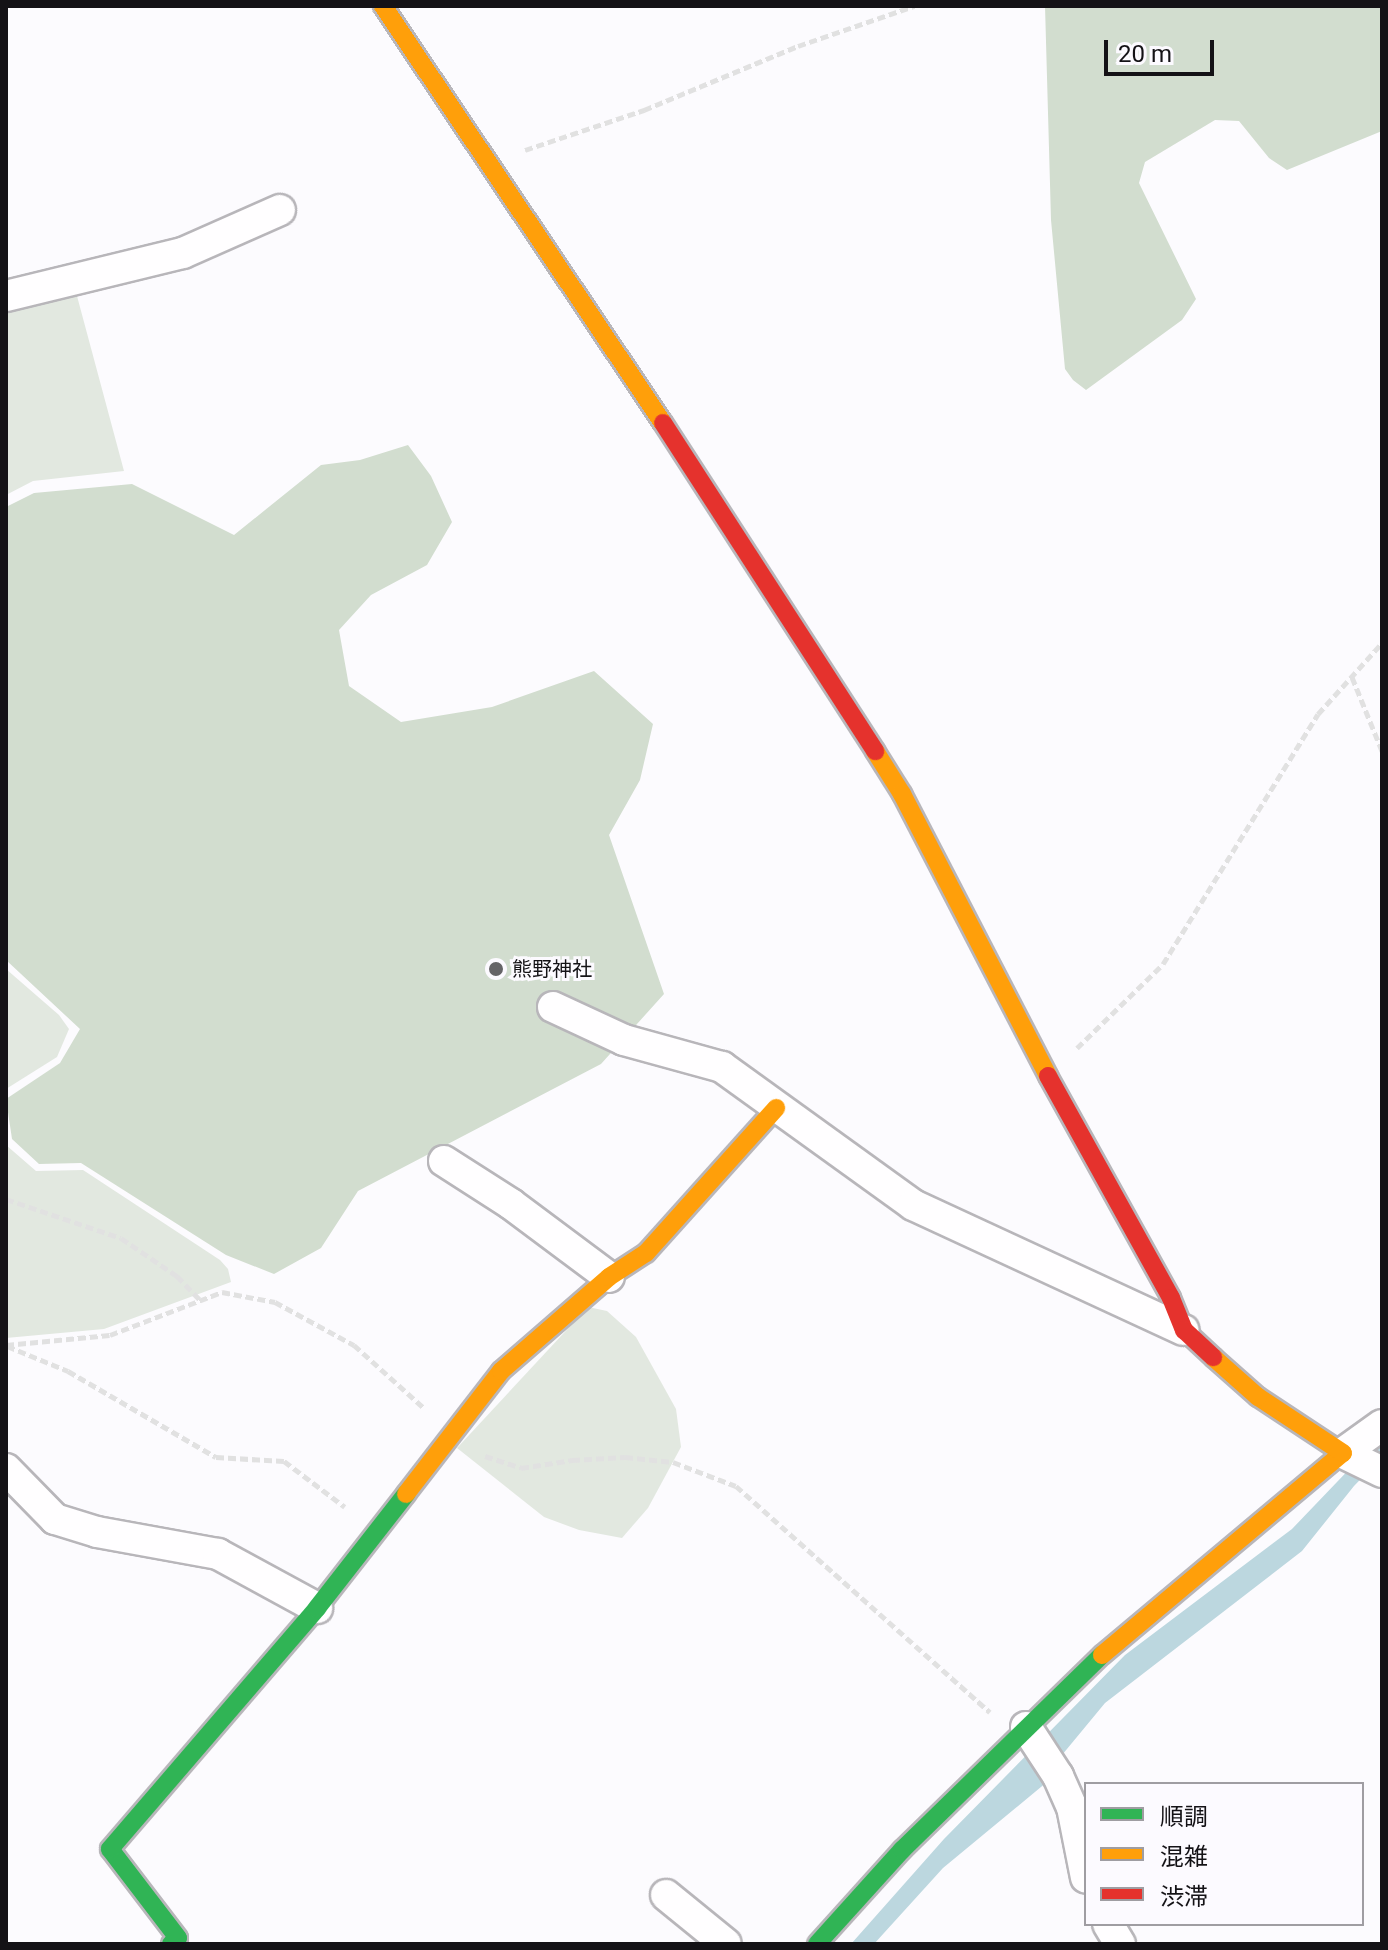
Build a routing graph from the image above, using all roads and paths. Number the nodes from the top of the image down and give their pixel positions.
1 (383, 6) edge
2 (914, 6) edge
3 (491, 162) junction
4 (280, 210) dead end
5 (6, 296) edge
6 (1382, 643) edge
7 (1352, 677) junction
8 (1382, 751) edge
9 (553, 1007) dead end
10 (1049, 1078) junction
11 (776, 1108) junction
12 (444, 1161) dead end
13 (6, 1199) edge
14 (609, 1277) junction
15 (200, 1300) junction
16 (1184, 1330) junction
17 (6, 1345) edge
18 (1382, 1425) edge
19 (451, 1433) junction
20 (1343, 1453) junction
21 (6, 1469) edge
22 (1379, 1470) edge
23 (351, 1512) dead end
24 (317, 1608) junction
25 (1021, 1732) junction
26 (1084, 1868) edge
27 (666, 1895) dead end
28 (1109, 1926) edge
29 (171, 1944) edge
30 (726, 1944) edge
31 (817, 1944) edge
32 (1120, 1944) edge

1 - 3 street
2 - 3 path
3 - 10 street
4 - 5 street
6 - 7 path
7 - 8 path
7 - 10 path
9 - 11 street
10 - 16 street
11 - 14 street
11 - 16 street
12 - 14 street
13 - 15 path
14 - 19 street
15 - 17 path
15 - 19 path
16 - 20 street
17 - 23 path
18 - 20 street
19 - 24 street
19 - 25 path
20 - 22 street
20 - 25 street
21 - 24 street
24 - 29 street
25 - 26 street
25 - 31 street
27 - 30 street
28 - 32 street

